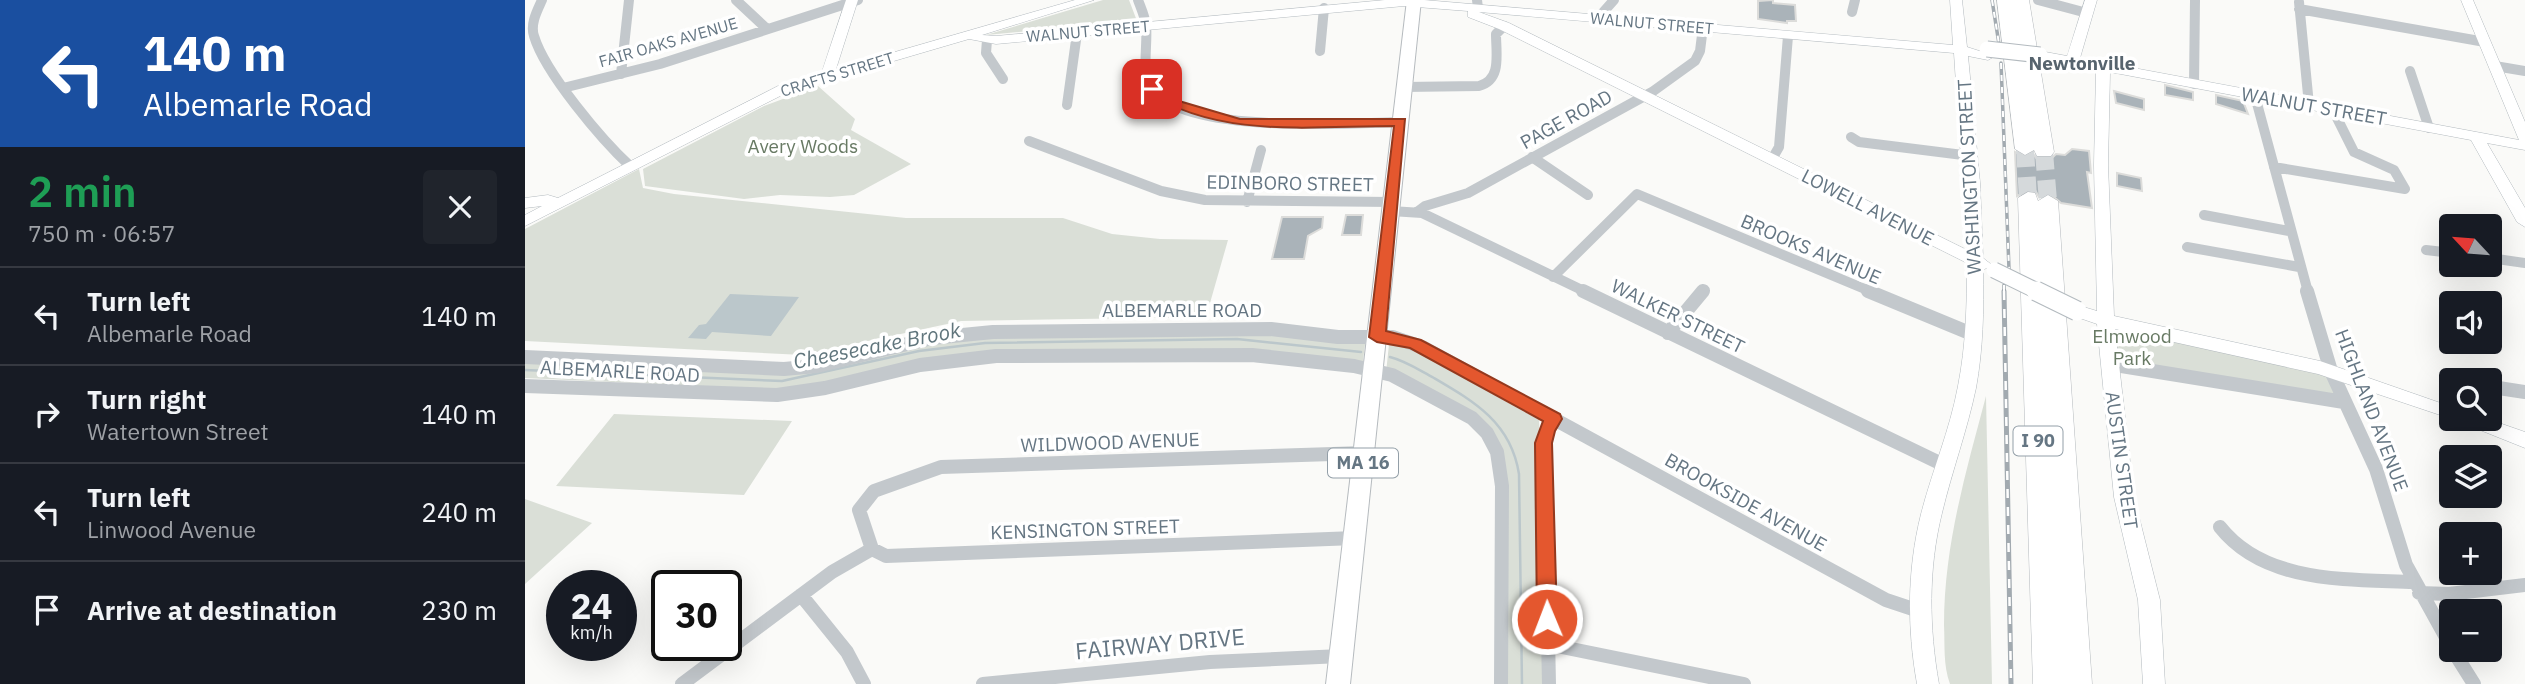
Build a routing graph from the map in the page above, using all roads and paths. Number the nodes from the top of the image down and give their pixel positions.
1 (542, 0) edge
2 (629, 0) edge
3 (736, 0) edge
4 (1088, 0) edge
5 (1138, 0) edge
6 (1614, 0) edge
7 (1855, 0) edge
8 (1956, 0) edge
9 (2005, 0) edge
10 (2021, 0) edge
11 (2038, 0) edge
12 (2195, 0) edge
13 (2312, 0) edge
14 (2466, 0) edge
15 (854, 1) edge
16 (1414, 1) edge
17 (1436, 4) junction
18 (1478, 4) edge
19 (2296, 4) edge
20 (2089, 6) edge
21 (1324, 8) junction
22 (1493, 9) junction
23 (1852, 12) dead end
24 (1598, 18) junction
25 (1501, 25) junction
26 (1146, 26) junction
27 (1703, 27) junction
28 (767, 29) junction
29 (1077, 33) junction
30 (970, 34) junction
31 (1788, 36) junction
32 (987, 40) junction
33 (2485, 42) junction
34 (1960, 50) junction
35 (1320, 51) dead end
36 (2041, 58) junction
37 (2073, 59) junction
38 (2495, 66) junction
39 (834, 67) junction
40 (2103, 67) junction
41 (2410, 71) dead end
42 (2525, 71) edge
43 (621, 74) junction
44 (1003, 79) dead end
45 (2194, 83) junction
46 (1405, 87) junction
47 (567, 88) junction
48 (1645, 96) junction
49 (2255, 96) junction
50 (2309, 105) junction
51 (1067, 106) dead end
52 (2333, 110) junction
53 (1401, 122) junction
54 (2429, 128) junction
55 (2476, 136) junction
56 (1851, 137) dead end
57 (2525, 139) edge
58 (1029, 141) dead end
59 (2525, 145) edge
60 (2025, 149) tunnel mouth
61 (1261, 150) dead end
62 (2044, 152) tunnel mouth
63 (1971, 156) junction
64 (1532, 157) junction
65 (1772, 159) junction
66 (630, 166) junction
67 (2274, 167) junction
68 (1588, 195) dead end
69 (1247, 202) junction
70 (1391, 206) junction
71 (528, 212) edge
72 (1417, 212) junction
73 (2204, 215) dead end
74 (2525, 222) edge
75 (2290, 232) junction
76 (2187, 247) dead end
77 (2426, 250) dead end
78 (2439, 252) edge
79 (2503, 260) edge
80 (1976, 261) junction
81 (2525, 263) edge
82 (2299, 267) junction
83 (1553, 277) junction
84 (1704, 290) dead end
85 (2105, 320) junction
86 (1668, 333) junction
87 (1972, 334) junction
88 (1377, 337) junction
89 (525, 356) edge
90 (2109, 364) junction
91 (1374, 370) junction
92 (2330, 371) junction
93 (525, 386) edge
94 (2502, 389) edge
95 (2525, 392) edge
96 (2344, 402) junction
97 (2439, 409) edge
98 (1554, 419) junction
99 (2500, 431) edge
100 (2525, 440) edge
101 (1364, 453) junction
102 (1946, 466) junction
103 (2220, 527) dead end
104 (1355, 538) junction
105 (872, 549) junction
106 (2525, 585) edge
107 (2417, 587) junction
108 (801, 595) junction
109 (1922, 612) junction
110 (2439, 626) edge
111 (1547, 644) junction
112 (1341, 656) junction
113 (2460, 662) edge
114 (682, 684) edge
115 (865, 684) edge
116 (983, 684) edge
117 (1338, 684) edge
118 (1501, 684) edge
119 (1549, 684) edge
120 (1744, 684) edge
121 (1928, 684) edge
122 (2048, 684) edge
123 (2077, 684) edge
124 (2154, 684) edge
125 (2473, 684) edge

1 - 47 street
2 - 43 street
3 - 28 street
4 - 30 main road, CRAFTS STREET
5 - 26 street
6 - 24 street
7 - 23 street
8 - 34 main road, WASHINGTON STREET
9 - 60 highway
10 - 62 highway
11 - 20 street
12 - 45 street
13 - 19 street
14 - 33 main road
15 - 28 street, FAIR OAKS AVENUE
15 - 39 main road
16 - 17 main road, WALNUT STREET
16 - 21 main road, WALNUT STREET
16 - 46 main road, MA 16
17 - 18 main road, WALNUT STREET
17 - 25 main road, LOWELL AVENUE
18 - 22 main road, WALNUT STREET
19 - 33 street
19 - 50 street
20 - 37 main road
21 - 26 main road, WALNUT STREET
21 - 35 street
22 - 24 main road, WALNUT STREET
22 - 25 main road
24 - 27 main road, WALNUT STREET
25 - 46 street
25 - 48 main road, LOWELL AVENUE
26 - 29 main road, WALNUT STREET
26 - 53 street
27 - 31 main road, WALNUT STREET
27 - 48 street, PAGE ROAD
28 - 43 street, FAIR OAKS AVENUE
29 - 32 main road, WALNUT STREET
29 - 51 street
30 - 32 main road, WALNUT STREET
30 - 39 main road, CRAFTS STREET
31 - 34 main road, WALNUT STREET
31 - 65 street
32 - 44 street
33 - 38 main road
34 - 36 main road, WALNUT STREET
34 - 63 main road, WASHINGTON STREET
36 - 37 main road
36 - 40 main road, WALNUT STREET
37 - 40 main road, WALNUT STREET
38 - 42 street
38 - 57 main road
39 - 66 main road, CRAFTS STREET
40 - 45 main road, WALNUT STREET
40 - 85 main road, AUSTIN STREET
41 - 54 street
43 - 47 street, FAIR OAKS AVENUE
45 - 49 main road, WALNUT STREET
46 - 53 main road, MA 16
47 - 66 street
48 - 64 street, PAGE ROAD
48 - 65 main road, LOWELL AVENUE
49 - 50 main road, WALNUT STREET
49 - 67 street, HIGHLAND AVENUE
50 - 52 main road, WALNUT STREET
52 - 54 main road, WALNUT STREET
52 - 67 street
53 - 70 main road, MA 16
54 - 55 main road, WALNUT STREET
55 - 59 main road, WALNUT STREET
55 - 74 main road
56 - 63 street
58 - 69 street, EDINBORO STREET
61 - 69 street
63 - 80 main road, WASHINGTON STREET
64 - 68 street
64 - 72 street, PAGE ROAD
65 - 80 main road, LOWELL AVENUE
66 - 71 main road, CRAFTS STREET
67 - 75 street, HIGHLAND AVENUE
69 - 70 street, EDINBORO STREET
70 - 72 street, WALKER STREET
70 - 88 main road, MA 16
72 - 83 street, WALKER STREET
73 - 75 street
75 - 82 street, HIGHLAND AVENUE
76 - 82 street
77 - 78 street
79 - 81 street
80 - 85 main road, LOWELL AVENUE, bridge
80 - 87 main road, WASHINGTON STREET
82 - 92 street, HIGHLAND AVENUE
83 - 86 street, WALKER STREET
83 - 87 street, BROOKS AVENUE
84 - 86 street
85 - 90 main road, AUSTIN STREET
85 - 92 main road, LOWELL AVENUE
86 - 102 street, WALKER STREET
87 - 102 main road, WASHINGTON STREET
88 - 89 street, ALBEMARLE ROAD
88 - 91 main road, MA 16
88 - 98 street, ALBEMARLE ROAD
90 - 96 street
90 - 124 main road, AUSTIN STREET
91 - 93 street, ALBEMARLE ROAD
91 - 101 main road, MA 16
91 - 118 street, ALBEMARLE ROAD
92 - 96 street, HIGHLAND AVENUE
92 - 97 main road, LOWELL AVENUE
94 - 95 street
96 - 107 street, HIGHLAND AVENUE
98 - 109 street, BROOKSIDE AVENUE
98 - 111 street
99 - 100 main road
101 - 104 main road, MA 16
101 - 105 street, WILDWOOD AVENUE
102 - 109 main road, WASHINGTON STREET
103 - 107 street
104 - 105 street, KENSINGTON STREET
104 - 112 main road, MA 16
105 - 108 street
106 - 107 street
107 - 110 street, HIGHLAND AVENUE
108 - 114 street
108 - 115 street
109 - 121 main road, WASHINGTON STREET
111 - 119 street
111 - 120 street
112 - 116 street, FAIRWAY DRIVE
112 - 117 main road, MA 16
113 - 125 street, HIGHLAND AVENUE
122 - 123 highway, I 90

